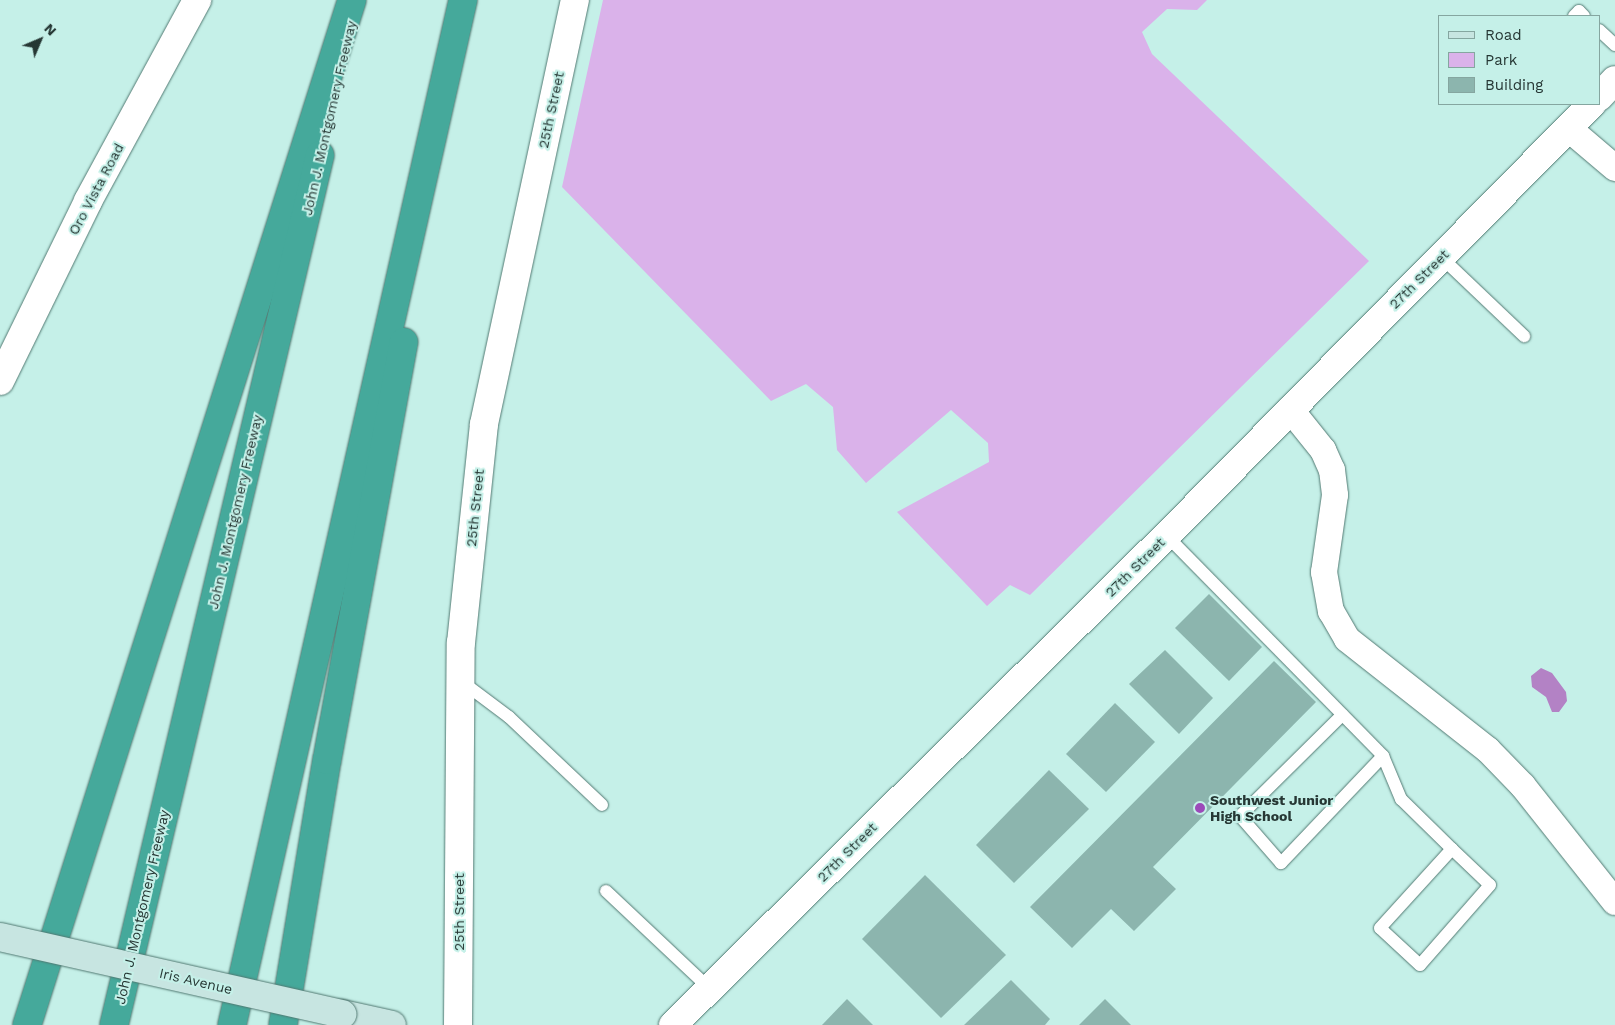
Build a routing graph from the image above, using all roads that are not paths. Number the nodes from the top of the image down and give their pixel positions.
1 (197, 0) edge
2 (352, 0) edge
3 (357, 0) edge
4 (463, 0) edge
5 (468, 0) edge
6 (575, 0) edge
7 (1600, 31) edge
8 (1615, 45) edge
9 (1615, 80) edge
10 (1600, 96) edge
11 (1591, 105) edge
12 (1568, 128) junction
13 (1615, 168) edge
14 (1441, 257) junction
15 (1524, 336) dead end
16 (0, 381) edge
17 (1290, 410) junction
18 (1166, 535) junction
19 (461, 682) junction
20 (1342, 715) junction
21 (1383, 756) junction
22 (602, 805) dead end
23 (1452, 849) junction
24 (606, 891) dead end
25 (1615, 902) edge
26 (0, 937) edge
27 (710, 989) junction
28 (27, 1025) edge
29 (114, 1025) edge
30 (232, 1025) edge
31 (282, 1025) edge
32 (392, 1025) edge
33 (458, 1025) edge
34 (673, 1025) edge

1 - 16 street, Oro Vista Road
2 - 28 highway
3 - 29 highway, John J. Montgomery Freeway
4 - 30 highway
5 - 31 highway
6 - 19 street, 25th Street
7 - 8 lane
9 - 10 street
11 - 12 street, 27th Street
12 - 13 street
12 - 14 street, 27th Street
14 - 15 lane
14 - 17 street, 27th Street
17 - 18 street, 27th Street
17 - 25 street
18 - 20 lane
18 - 27 street, 27th Street
19 - 22 lane
19 - 33 street, 25th Street
20 - 21 lane
20 - 21 lane
21 - 23 lane
23 - 23 lane
24 - 27 lane
26 - 32 main road, Iris Avenue, bridge
27 - 34 street, 27th Street

